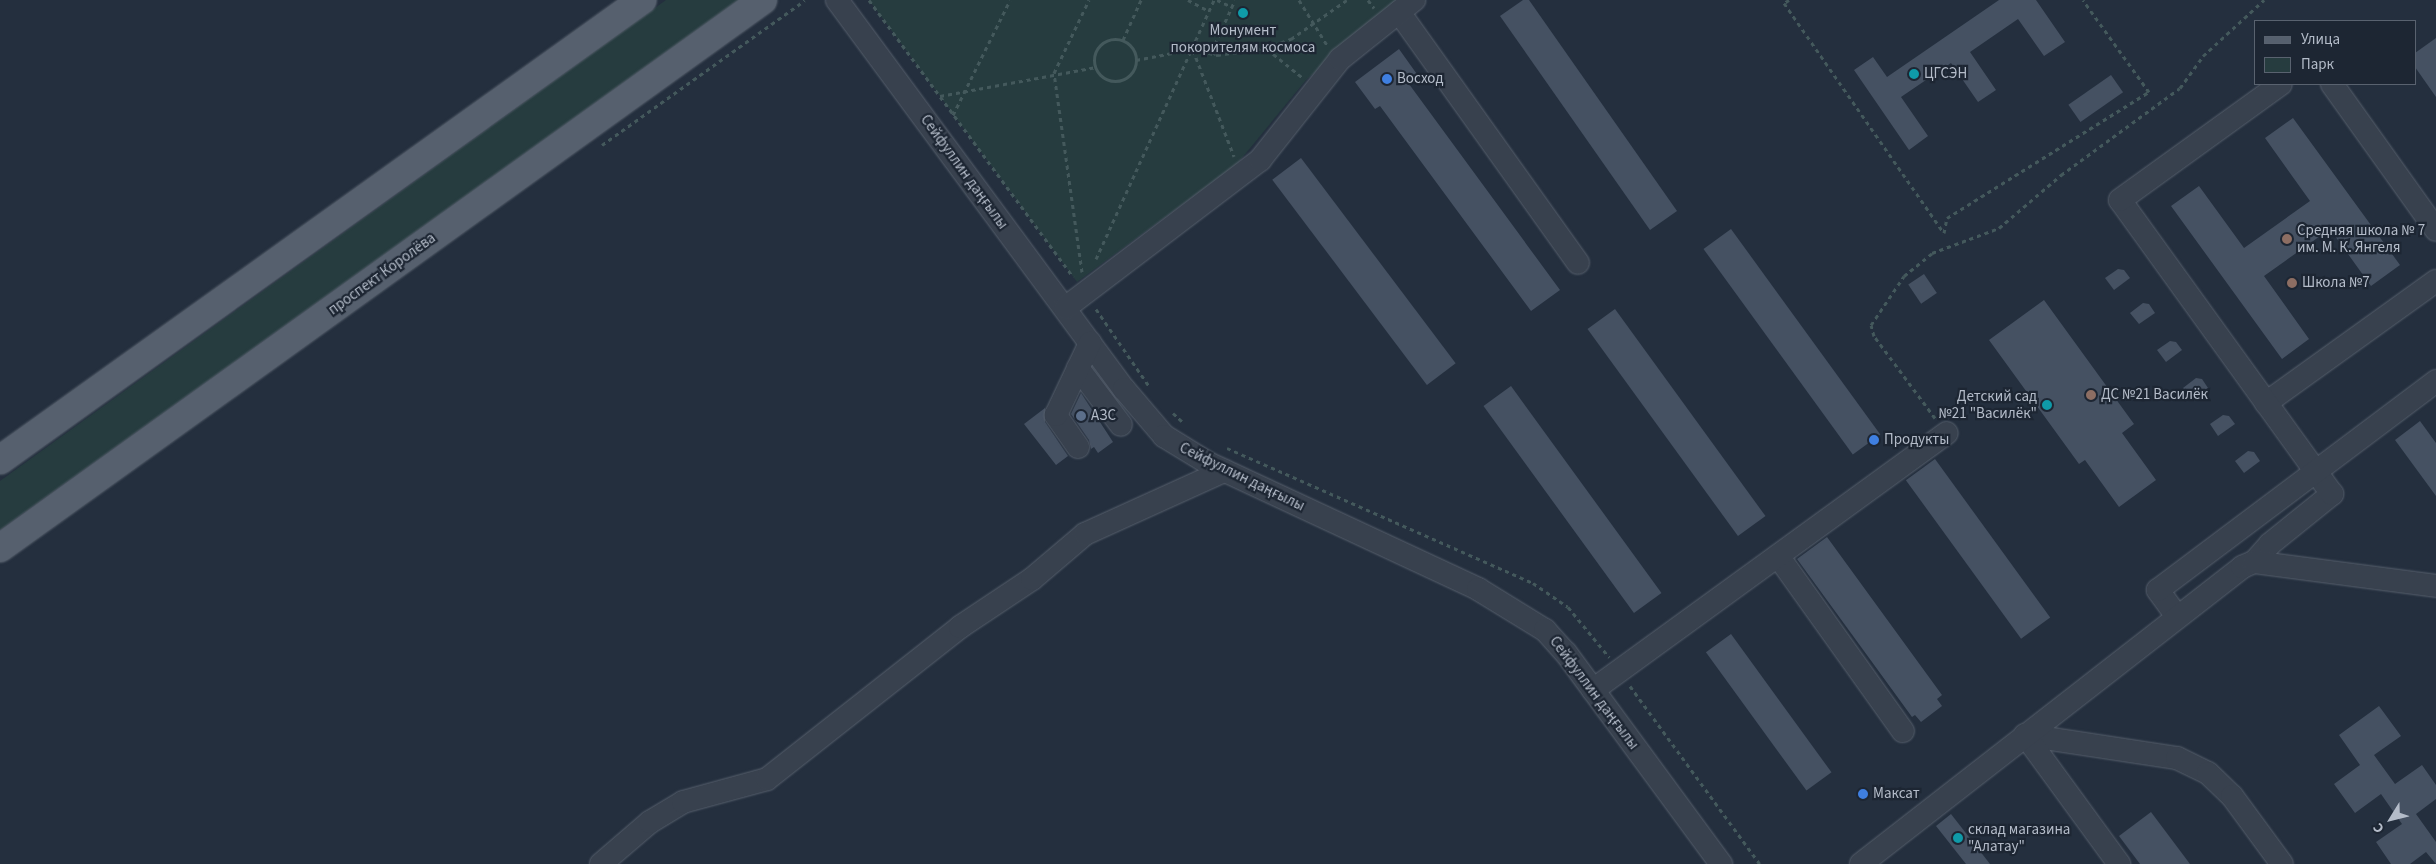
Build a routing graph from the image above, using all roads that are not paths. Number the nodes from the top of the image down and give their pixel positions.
1 (642, 0) edge
2 (763, 0) edge
3 (837, 0) edge
4 (1407, 6) edge
5 (2280, 85) edge
6 (2333, 85) edge
7 (2436, 230) edge
8 (1578, 263) dead end
9 (2436, 281) edge
10 (1065, 308) junction
11 (1090, 343) junction
12 (1078, 368) junction
13 (2436, 381) edge
14 (2266, 403) junction
15 (1149, 419) junction
16 (1947, 434) road end
17 (1078, 446) dead end
18 (0, 460) edge
19 (1224, 471) junction
20 (2316, 473) junction
21 (0, 548) edge
22 (1778, 556) junction
23 (2254, 562) junction
24 (2436, 586) edge
25 (2176, 615) junction
26 (1593, 690) junction
27 (1903, 731) dead end
28 (2024, 735) junction
29 (602, 864) edge
30 (1721, 864) edge
31 (1861, 864) edge
32 (2119, 864) edge
33 (2282, 864) edge

1 - 18 main road
2 - 21 main road, проспект Королёва
3 - 10 street, Сейфуллин даңғылы
4 - 8 street
4 - 10 street
5 - 14 street
6 - 7 street
9 - 14 street
10 - 11 street, Сейфуллин даңғылы
11 - 12 street
11 - 15 street, Сейфуллин даңғылы
12 - 15 street
12 - 17 street
13 - 20 street
14 - 20 street
15 - 19 street, Сейфуллин даңғылы
16 - 22 street
19 - 26 street, Сейфуллин даңғылы
19 - 29 street
20 - 23 street
20 - 25 street
22 - 26 street
22 - 27 street
23 - 24 street
23 - 25 street
25 - 28 street
26 - 30 street, Сейфуллин даңғылы
28 - 31 street
28 - 32 street
28 - 33 street

